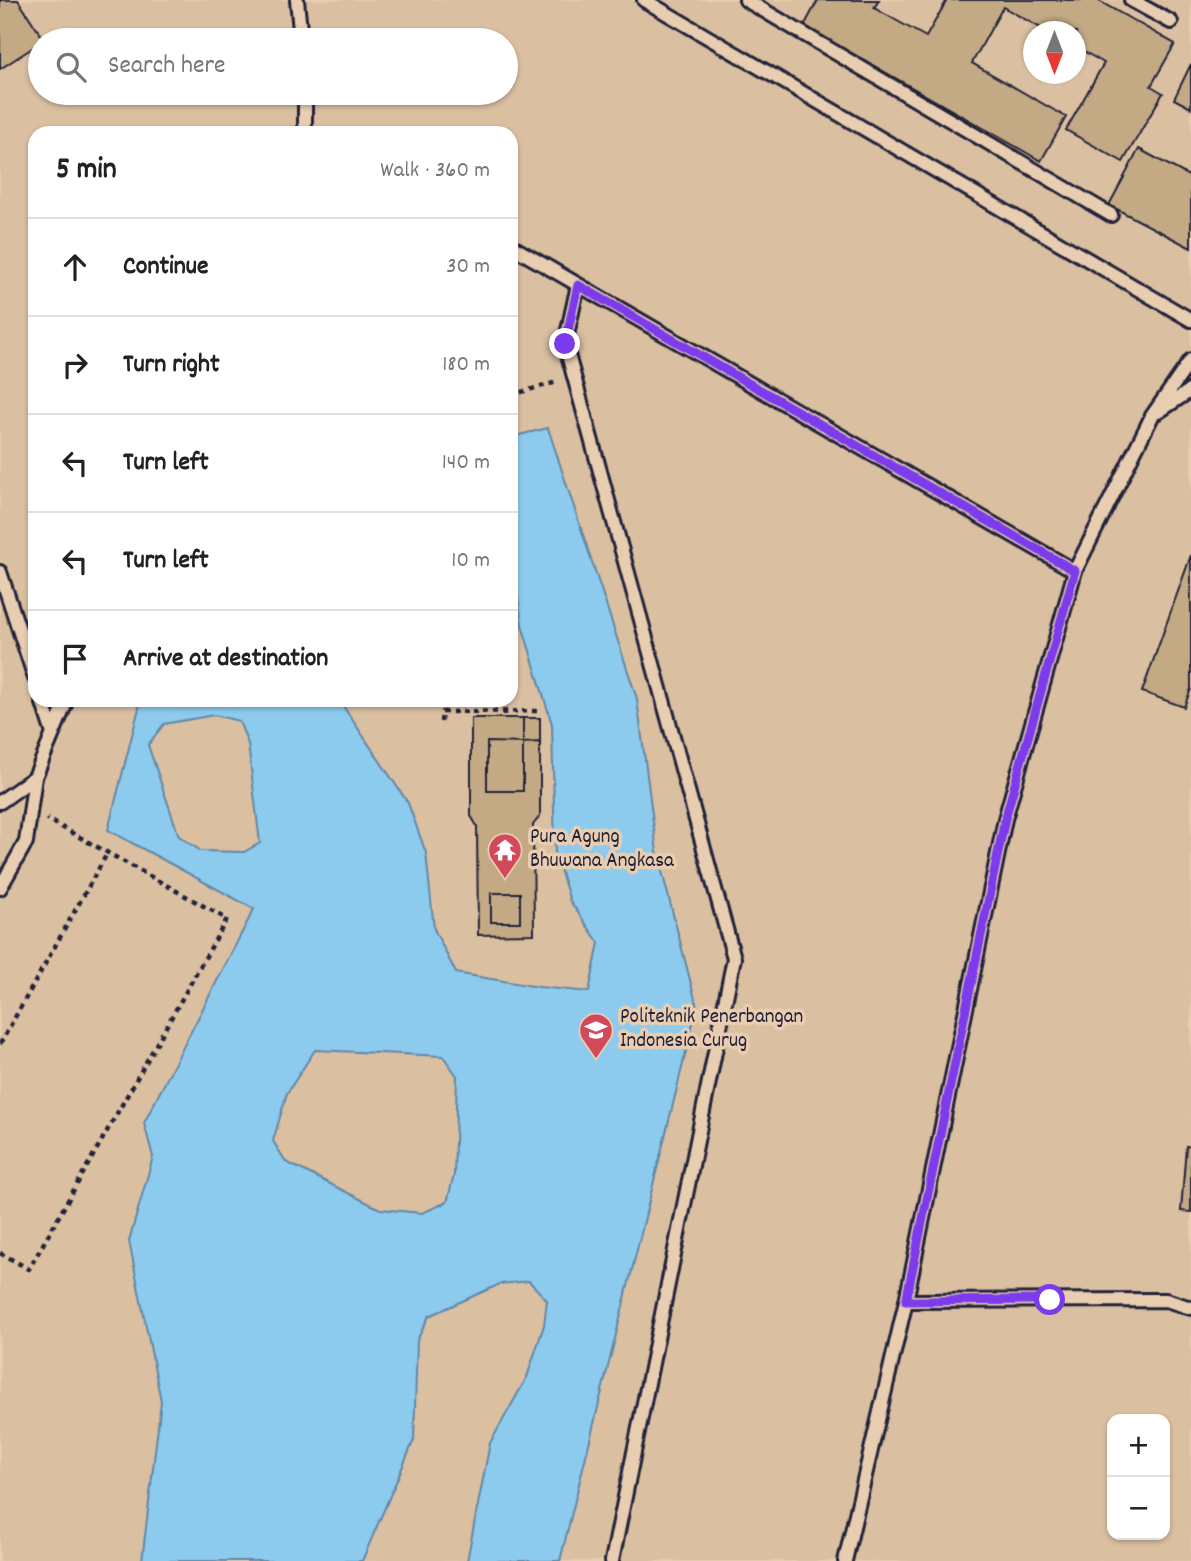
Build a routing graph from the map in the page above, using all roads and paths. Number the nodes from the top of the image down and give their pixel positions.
1 (298, 0) edge
2 (746, 0) edge
3 (1131, 0) edge
4 (650, 2) edge
5 (1171, 22) dead end
6 (300, 28) edge
7 (306, 105) edge
8 (308, 126) edge
9 (1111, 215) dead end
10 (518, 250) edge
11 (578, 285) junction
12 (1191, 320) edge
13 (1191, 360) edge
14 (575, 377) junction
15 (1191, 390) edge
16 (518, 393) edge
17 (1152, 416) junction
18 (1075, 571) junction
19 (0, 572) edge
20 (28, 657) edge
21 (44, 707) edge
22 (64, 707) edge
23 (505, 707) edge
24 (540, 710) dead end
25 (505, 711) junction
26 (505, 718) dead end
27 (442, 722) dead end
28 (53, 734) junction
29 (35, 777) junction
30 (0, 802) edge
31 (31, 810) junction
32 (108, 852) junction
33 (0, 888) edge
34 (0, 1044) edge
35 (0, 1253) edge
36 (906, 1301) junction
37 (1191, 1308) edge
38 (612, 1561) edge
39 (845, 1561) edge

1 - 6 lane
2 - 9 lane
3 - 5 lane
4 - 12 lane
7 - 8 lane
10 - 11 lane
11 - 14 lane
11 - 18 lane
13 - 17 lane
14 - 16 path
14 - 38 lane
15 - 17 lane
17 - 18 lane
18 - 36 lane
19 - 20 lane
21 - 28 lane
22 - 28 lane
23 - 25 path
24 - 25 path
25 - 26 path
25 - 27 path
28 - 29 lane
29 - 30 lane
29 - 31 lane
31 - 32 path
31 - 33 lane
32 - 34 path
32 - 35 path
36 - 37 lane
36 - 39 lane

